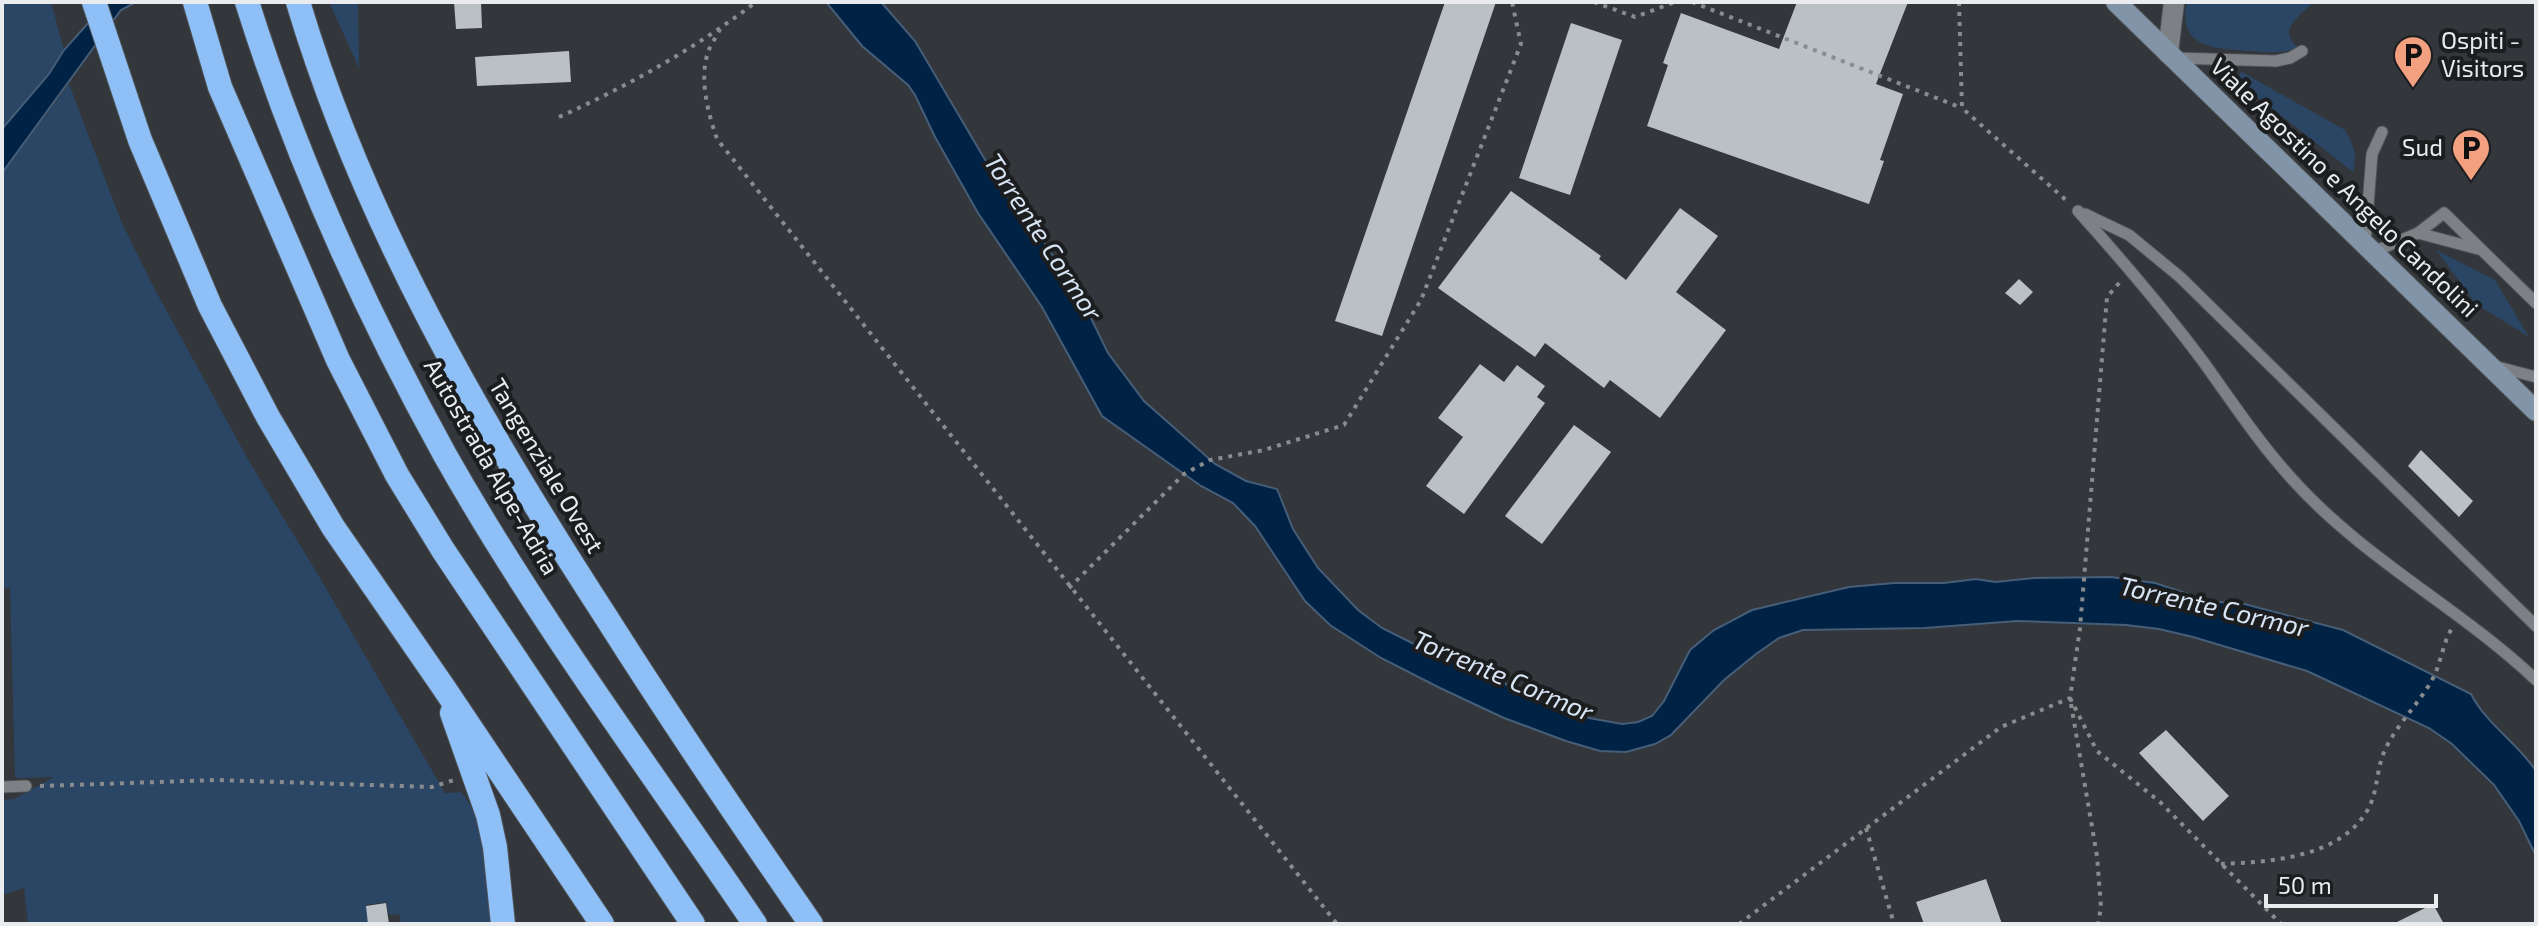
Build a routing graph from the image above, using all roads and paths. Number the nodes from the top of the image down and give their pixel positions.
1 (94, 2) edge
2 (195, 2) edge
3 (247, 2) edge
4 (298, 2) edge
5 (756, 2) edge
6 (1512, 2) edge
7 (1594, 2) edge
8 (1675, 2) edge
9 (1692, 2) edge
10 (1959, 2) edge
11 (2116, 2) edge
12 (2174, 2) edge
13 (720, 29) junction
14 (2302, 51) dead end
15 (2171, 55) junction
16 (1962, 108) junction
17 (559, 117) dead end
18 (2382, 132) dead end
19 (2078, 211) junction
20 (2418, 233) junction
21 (2369, 249) junction
22 (2482, 251) junction
23 (2131, 269) junction
24 (2534, 302) edge
25 (2536, 314) edge
26 (2487, 364) junction
27 (2536, 377) edge
28 (2536, 411) edge
29 (1069, 588) junction
30 (2458, 617) junction
31 (2536, 626) edge
32 (2536, 680) edge
33 (444, 688) junction
34 (2070, 698) junction
35 (473, 774) junction
36 (26, 786) joint
37 (2, 787) edge
38 (1866, 828) junction
39 (2221, 864) junction
40 (503, 924) edge
41 (602, 924) edge
42 (693, 924) edge
43 (755, 924) edge
44 (811, 924) edge
45 (1337, 924) edge
46 (1739, 924) edge
47 (1894, 924) edge
48 (2098, 924) edge
49 (2281, 924) edge

1 - 33 highway
2 - 42 highway
3 - 43 highway, Autostrada Alpe-Adria
4 - 44 highway, Tangenziale Ovest
5 - 13 path
6 - 29 path
7 - 8 path
9 - 16 path
10 - 16 path
11 - 15 street, Viale Agostino e Angelo Candolini
12 - 15 street
13 - 17 path
13 - 29 path
14 - 15 lane
15 - 21 street, Viale Agostino e Angelo Candolini
16 - 19 path
18 - 21 lane
19 - 23 lane
19 - 31 lane
20 - 21 lane
20 - 22 lane
20 - 22 lane
21 - 26 street, Viale Agostino e Angelo Candolini
22 - 24 lane
23 - 30 lane
23 - 34 path
24 - 25 lane
26 - 27 lane
26 - 28 street, Viale Agostino e Angelo Candolini
29 - 45 path
30 - 32 lane
30 - 39 path
33 - 35 highway
33 - 41 highway
34 - 38 path
34 - 39 path
34 - 48 path
35 - 36 path
35 - 40 highway
36 - 37 lane
38 - 46 path
38 - 47 path
39 - 49 path

